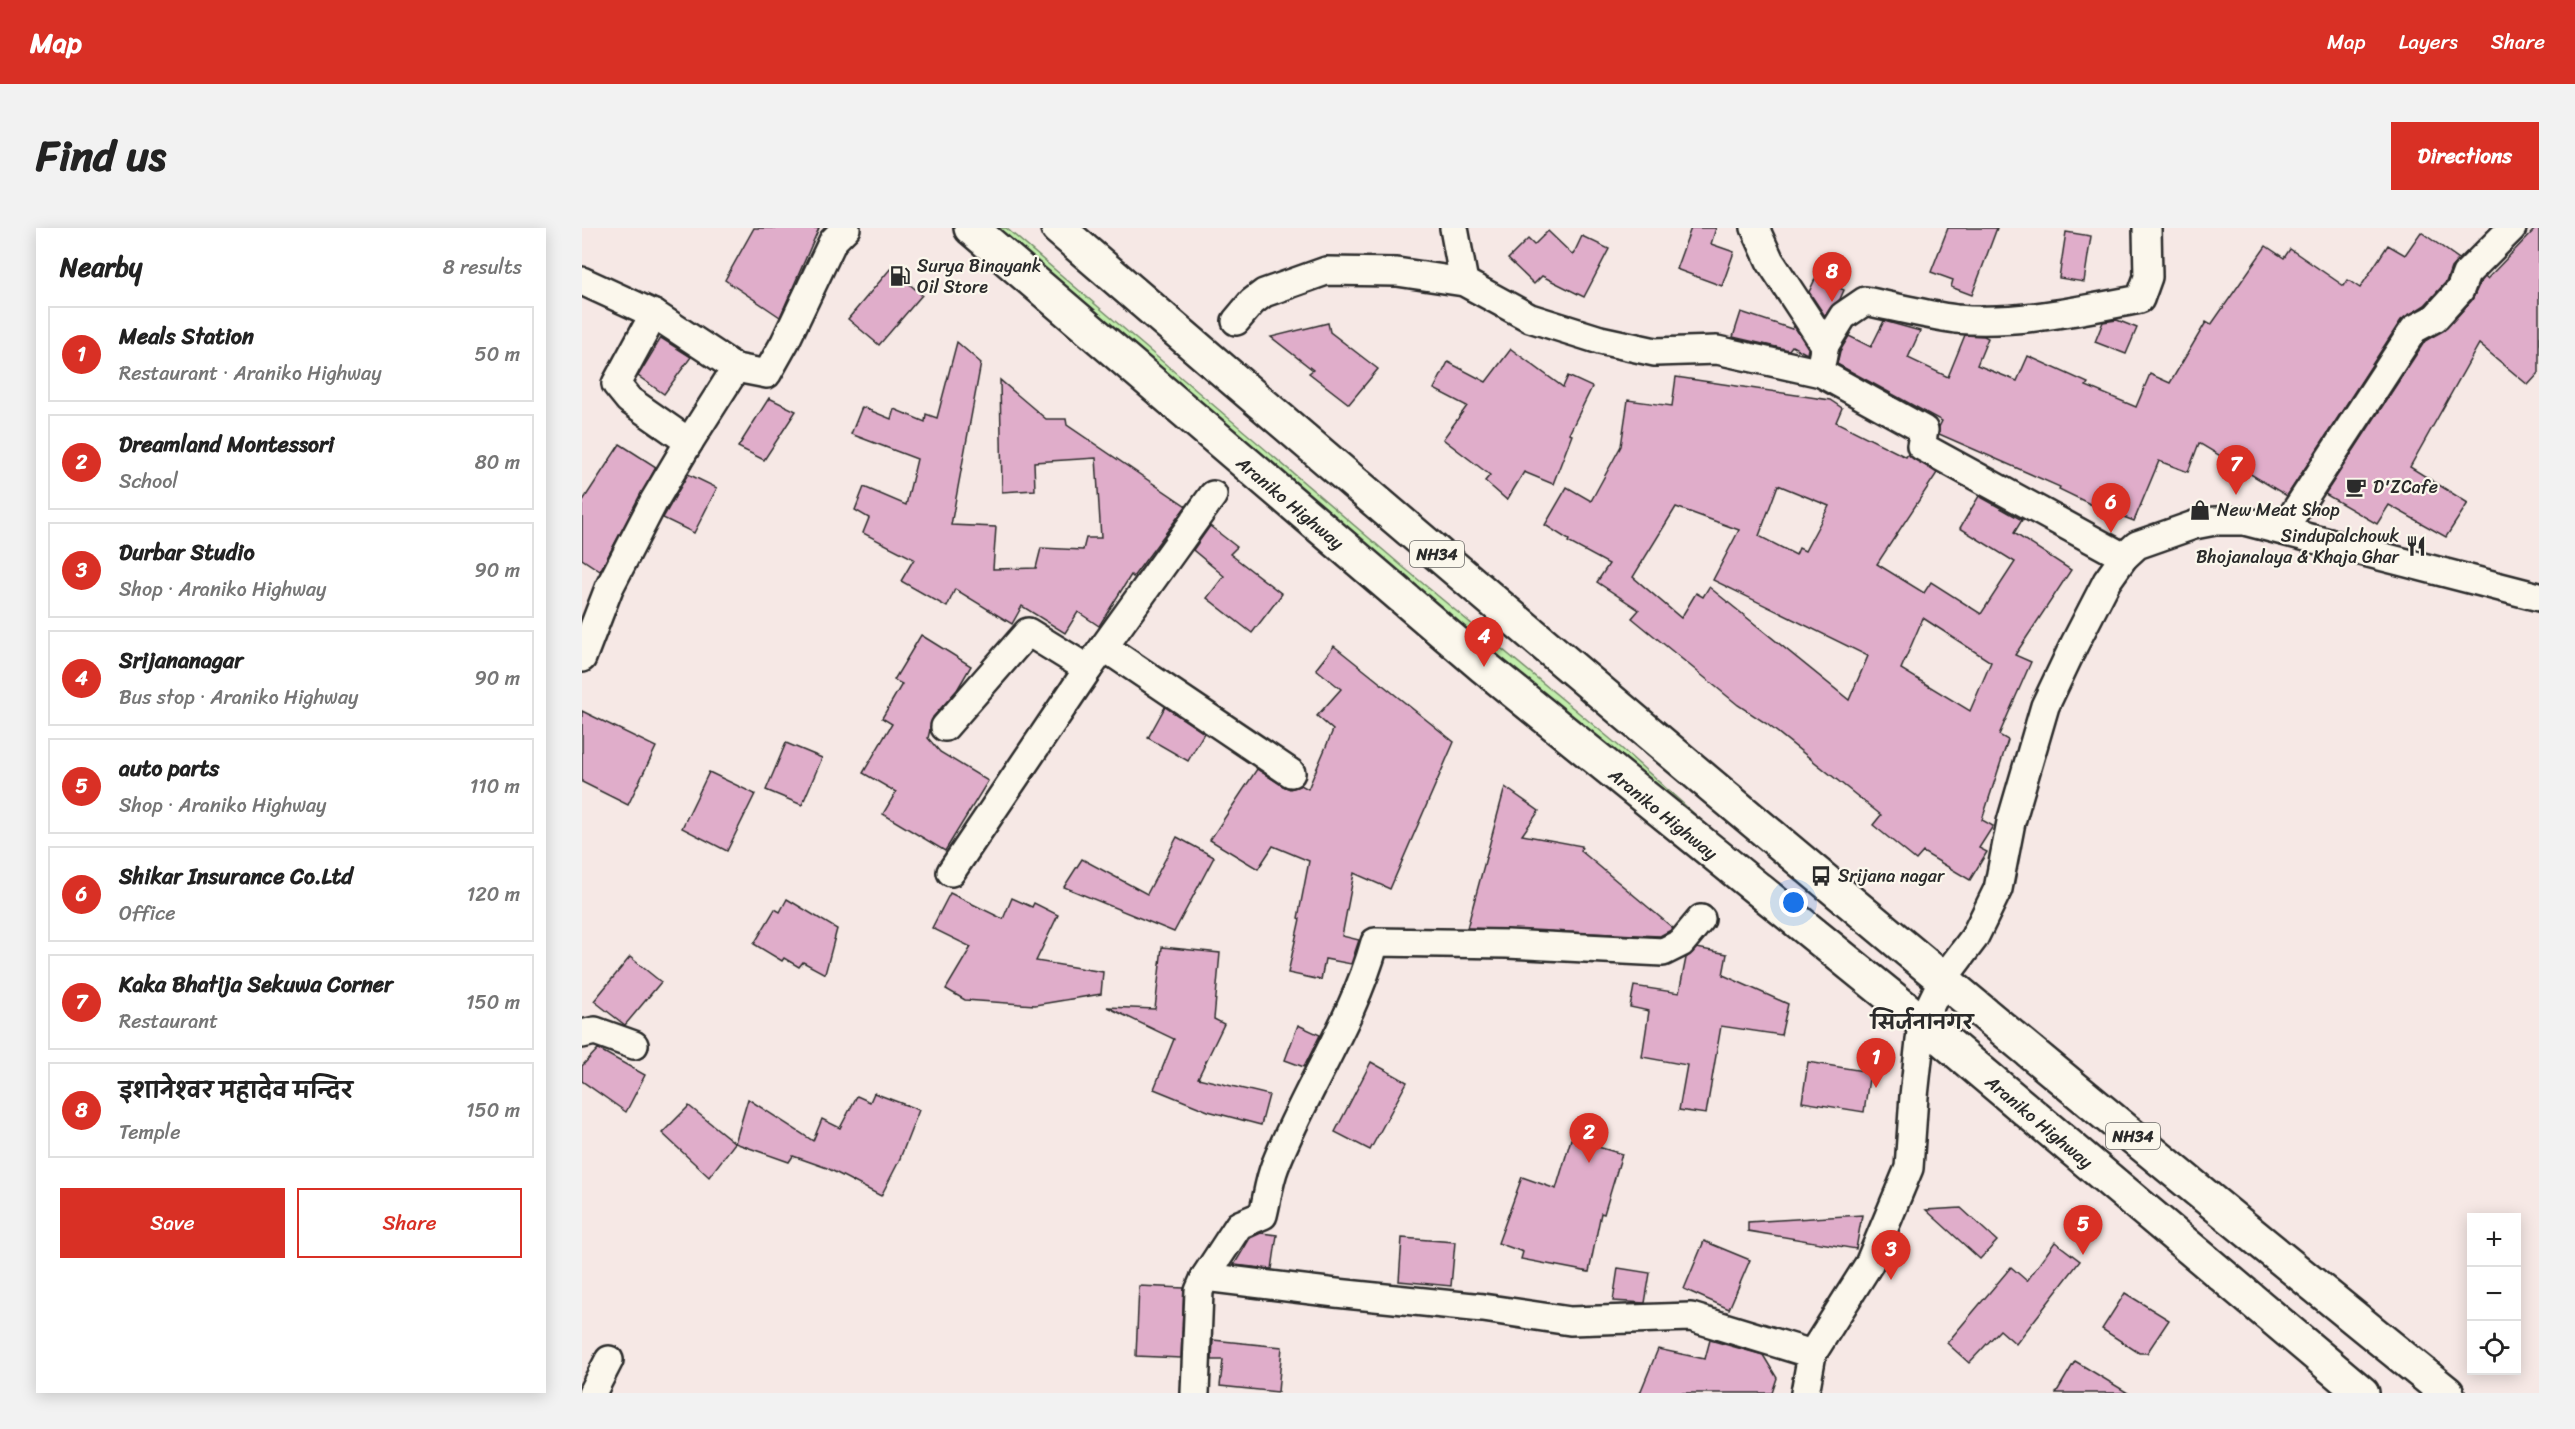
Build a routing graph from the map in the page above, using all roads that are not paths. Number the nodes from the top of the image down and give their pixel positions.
1 (846, 228) edge
2 (971, 228) edge
3 (1058, 228) edge
4 (1454, 228) edge
5 (1755, 228) edge
6 (2147, 228) edge
7 (2512, 228) edge
8 (582, 281) edge
9 (1464, 282) junction
10 (654, 314) junction
11 (1236, 321) dead end
12 (1825, 345) junction
13 (736, 368) junction
14 (1821, 374) junction
15 (689, 442) junction
16 (1213, 495) dead end
17 (2283, 530) junction
18 (2124, 557) junction
19 (2539, 597) edge
20 (1104, 647) junction
21 (582, 658) edge
22 (1088, 669) junction
23 (945, 727) dead end
24 (1291, 773) dead end
25 (951, 872) dead end
26 (1701, 919) dead end
27 (1943, 980) junction
28 (1922, 1022) junction
29 (582, 1034) edge
30 (634, 1046) dead end
31 (1205, 1277) junction
32 (1812, 1354) junction
33 (609, 1360) dead end
34 (592, 1393) edge
35 (1195, 1393) edge
36 (1804, 1393) edge
37 (2362, 1393) edge
38 (2447, 1393) edge

1 - 13 street
2 - 28 highway, Araniko Highway / NH34
3 - 27 highway, NH34
4 - 9 street
5 - 12 street
6 - 12 street
7 - 17 street
8 - 10 street
9 - 11 street
9 - 14 street
10 - 13 street
10 - 15 street
12 - 14 street
13 - 15 street
14 - 18 street
15 - 21 street
16 - 20 street
17 - 18 street
17 - 19 street
18 - 27 street
20 - 22 street
20 - 24 street
22 - 23 street
22 - 25 street
26 - 31 street
27 - 28 street
27 - 38 highway, NH34
28 - 32 street
28 - 37 highway, Araniko Highway / NH34
29 - 30 street
31 - 32 street
31 - 35 street
32 - 36 street
33 - 34 street

